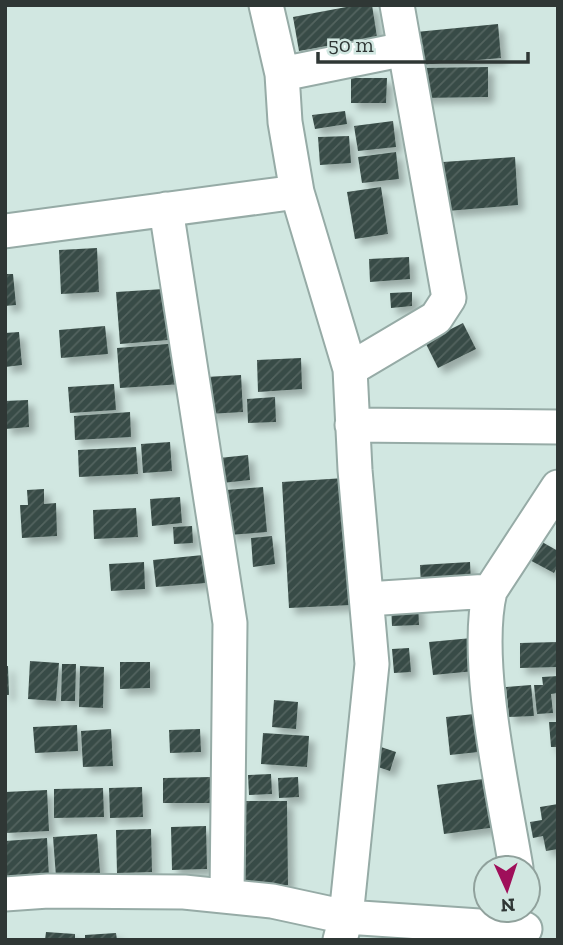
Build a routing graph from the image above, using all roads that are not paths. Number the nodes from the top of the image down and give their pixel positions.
1 (267, 5) edge
2 (397, 5) edge
3 (405, 49) junction
4 (282, 74) junction
5 (297, 192) junction
6 (166, 209) junction
7 (5, 231) edge
8 (350, 369) junction
9 (352, 425) junction
10 (558, 427) edge
11 (558, 487) edge
12 (491, 591) junction
13 (367, 599) junction
14 (514, 854) edge
15 (5, 894) edge
16 (227, 896) junction
17 (526, 926) edge
18 (343, 928) edge

1 - 4 street
2 - 3 street
3 - 4 street
3 - 8 street
4 - 5 street
5 - 6 street
5 - 8 street
6 - 7 street
6 - 16 street
8 - 9 street
9 - 10 street
9 - 13 street
11 - 12 street
12 - 13 street
12 - 14 street
13 - 18 street
15 - 16 street
16 - 18 street
17 - 18 street

